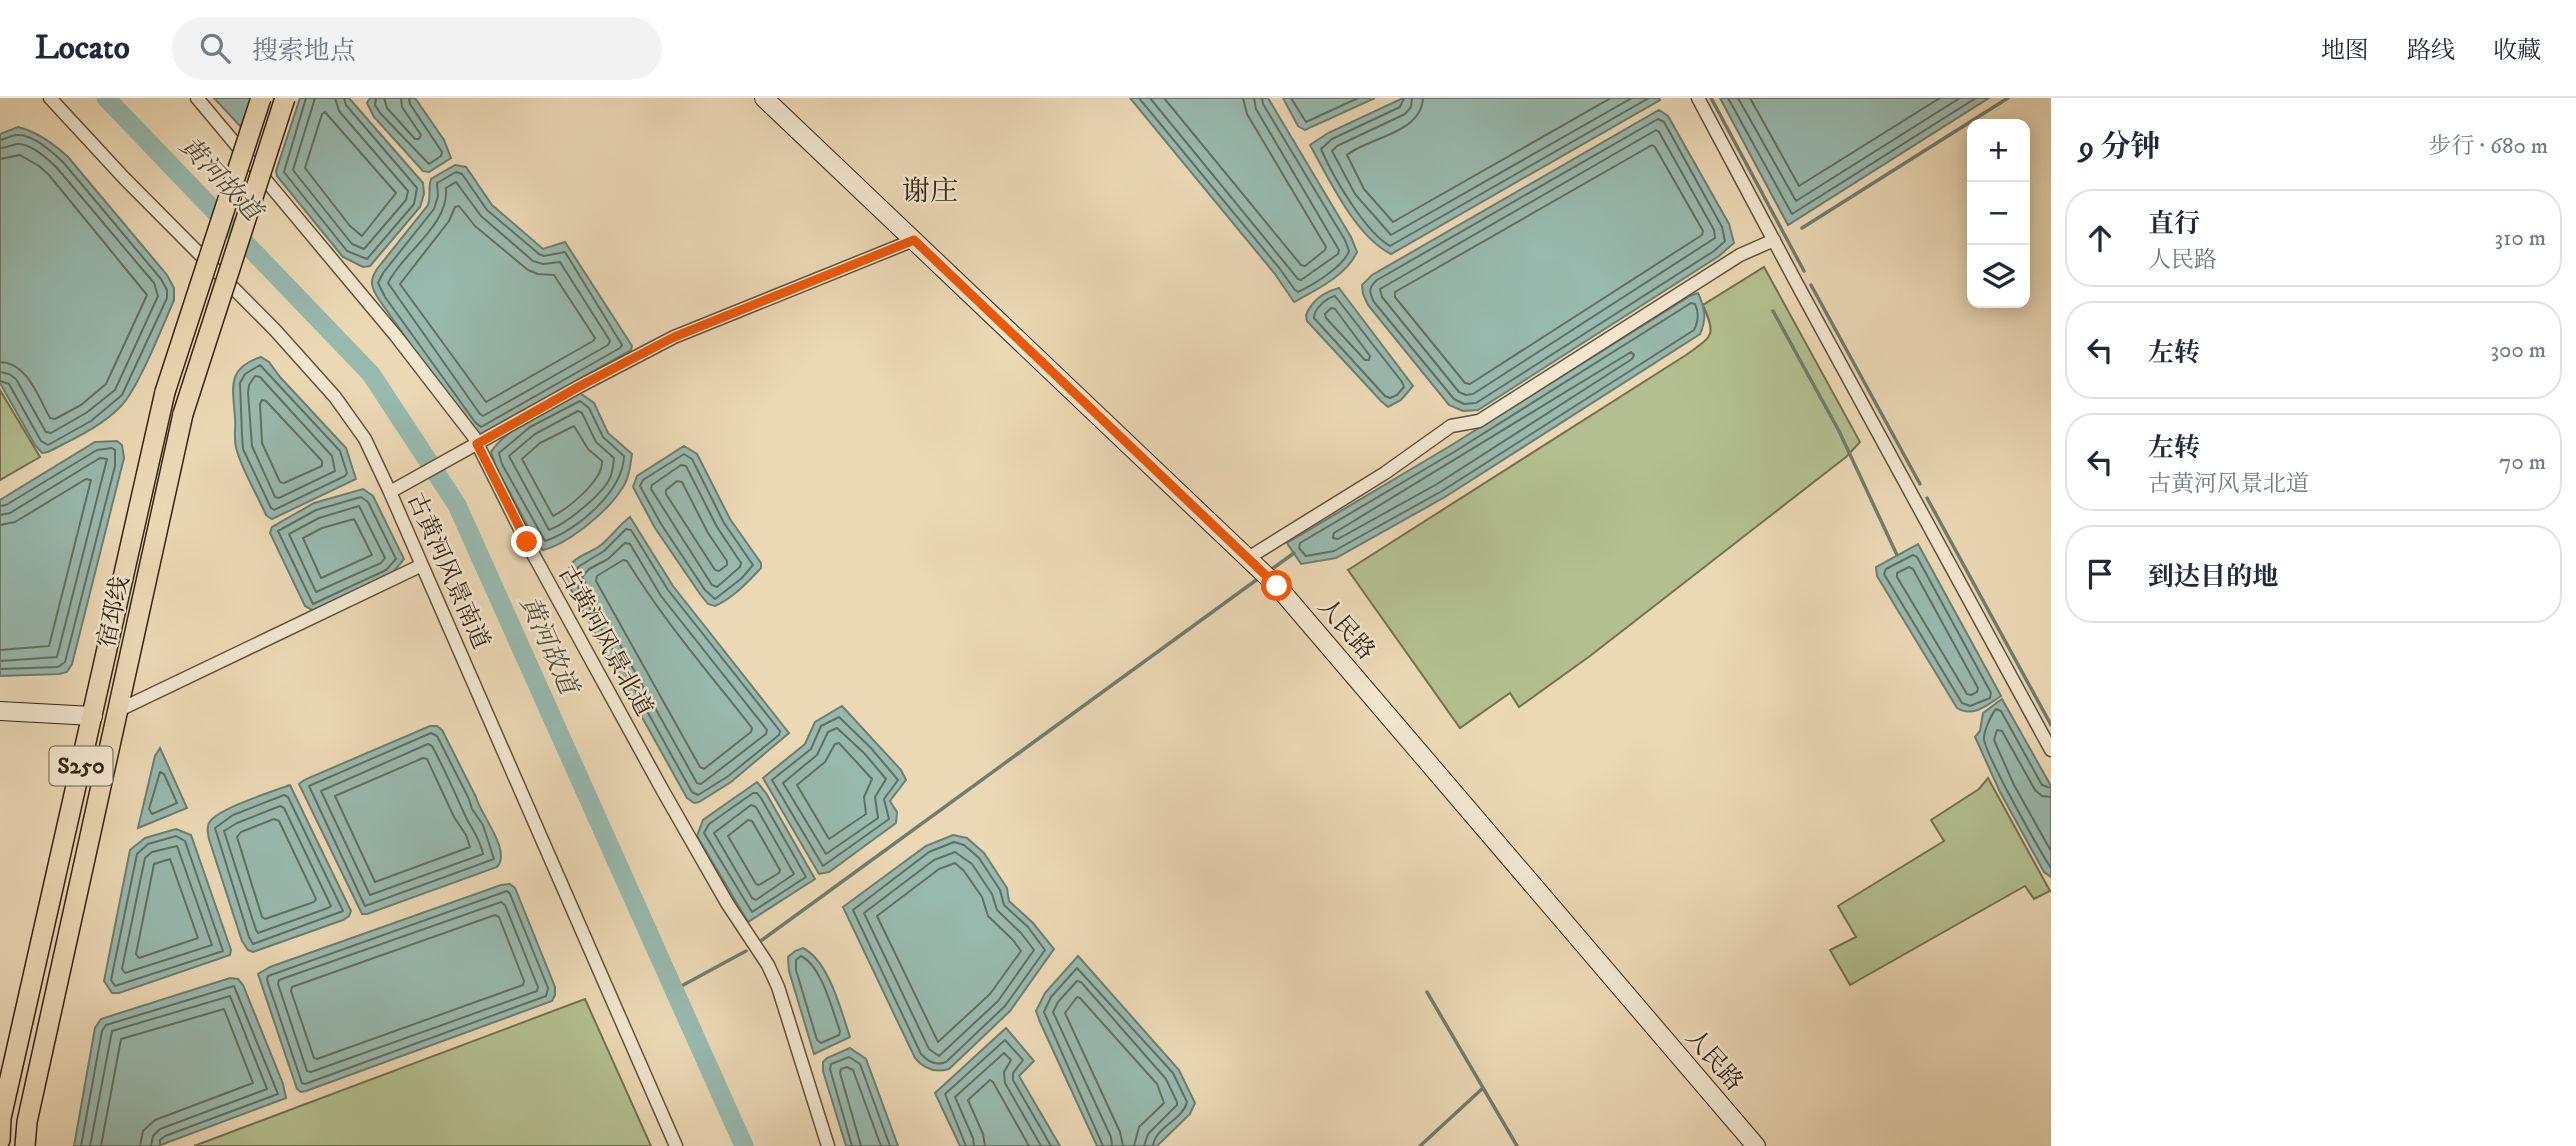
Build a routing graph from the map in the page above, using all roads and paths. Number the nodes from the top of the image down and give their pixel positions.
1 (50, 98) edge
2 (197, 98) edge
3 (261, 98) edge
4 (285, 98) edge
5 (764, 98) edge
6 (1698, 98) edge
7 (914, 240) junction
8 (1774, 240) junction
9 (473, 446) junction
10 (394, 490) junction
11 (422, 565) junction
12 (1259, 569) junction
13 (0, 711) edge
14 (117, 711) junction
15 (93, 716) junction
16 (2051, 750) edge
17 (0, 1140) edge
18 (25, 1146) edge
19 (676, 1146) edge
20 (828, 1146) edge
21 (1756, 1146) edge

1 - 10 street, 古黄河风景南道
2 - 9 street, 古黄河风景北道
3 - 15 main road, 宿邳线 / S250, bridge
4 - 14 main road, 宿邳线 / S250, bridge
5 - 7 street, 人民路
6 - 8 street
7 - 9 street
7 - 12 street, 人民路
8 - 12 street
8 - 16 street
9 - 10 street
9 - 20 street, 古黄河风景北道
10 - 11 street, 古黄河风景南道
11 - 14 street
11 - 19 street, 古黄河风景南道
12 - 21 street, 人民路
13 - 15 street
14 - 18 main road, 宿邳线 / S250
15 - 17 main road, 宿邳线 / S250

